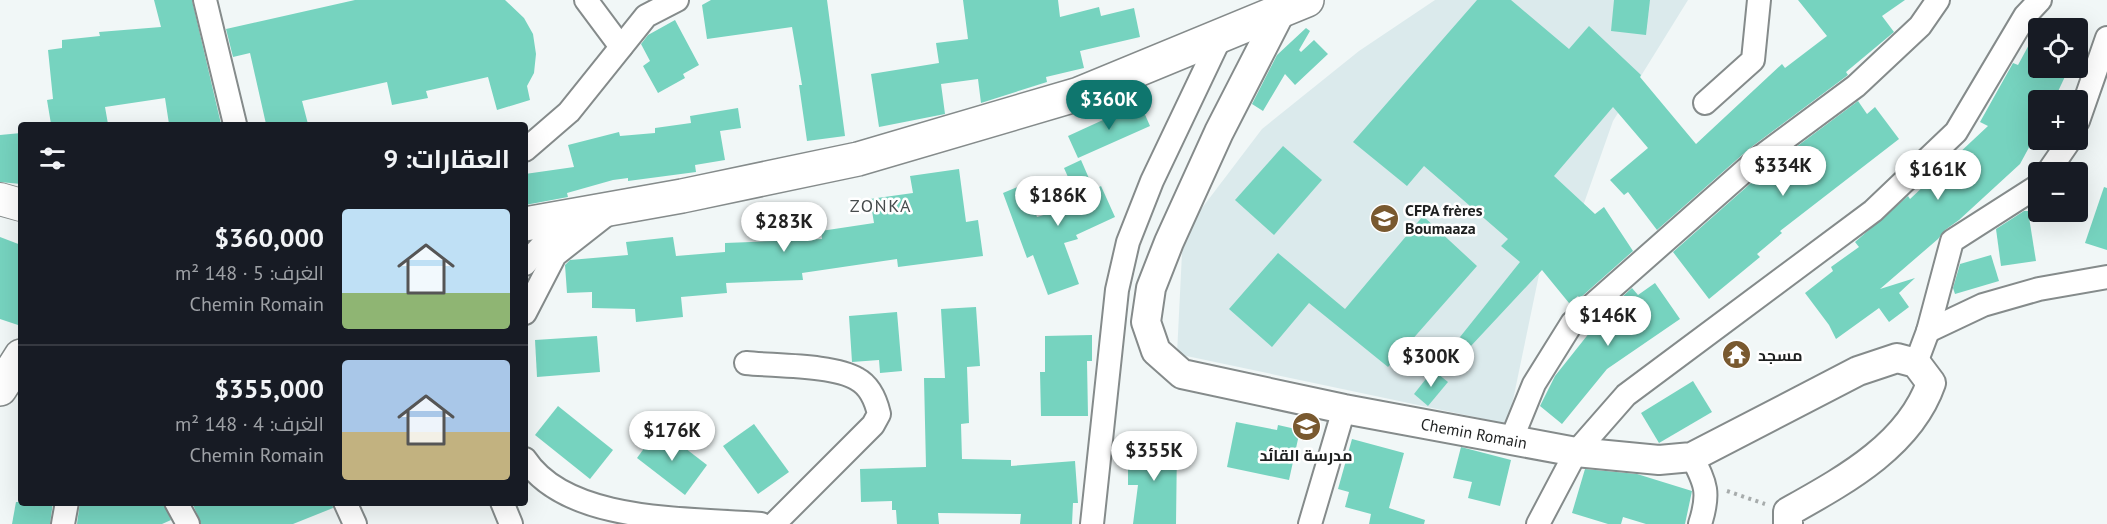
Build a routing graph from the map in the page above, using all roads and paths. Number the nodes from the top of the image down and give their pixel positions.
1 (205, 0) edge
2 (586, 0) edge
3 (677, 0) edge
4 (1759, 0) edge
5 (1938, 0) edge
6 (2040, 0) edge
7 (1294, 5) edge
8 (1221, 36) junction
9 (2107, 38) edge
10 (621, 47) junction
11 (2088, 92) edge
12 (1706, 103) dead end
13 (235, 122) edge
14 (528, 147) edge
15 (2028, 192) edge
16 (0, 199) edge
17 (18, 204) edge
18 (615, 208) junction
19 (568, 217) junction
20 (528, 224) edge
21 (528, 261) edge
22 (2107, 277) edge
23 (528, 307) edge
24 (1928, 331) junction
25 (18, 361) edge
26 (746, 363) dead end
27 (1916, 363) junction
28 (0, 389) edge
29 (1344, 409) junction
30 (1512, 438) junction
31 (1575, 452) junction
32 (1692, 457) junction
33 (528, 464) edge
34 (1706, 484) junction
35 (65, 506) edge
36 (178, 506) edge
37 (347, 506) edge
38 (1788, 518) edge
39 (63, 524) edge
40 (188, 524) edge
41 (355, 524) edge
42 (761, 524) edge
43 (774, 524) edge
44 (1092, 524) edge
45 (1310, 524) edge
46 (1538, 524) edge
47 (1700, 524) edge

1 - 13 street
2 - 10 street
3 - 10 street
4 - 12 street
5 - 30 street
6 - 31 street
7 - 8 main road
7 - 29 street, Chemin Romain
8 - 18 main road
8 - 44 street
9 - 11 street
10 - 14 street
15 - 24 street
16 - 17 main road
18 - 19 main road
18 - 23 street
19 - 20 main road
19 - 21 street
22 - 24 street
24 - 27 street
25 - 28 main road
26 - 43 street
27 - 32 street, Chemin Romain
27 - 38 street
29 - 30 street, Chemin Romain
29 - 45 street
30 - 31 street, Chemin Romain
31 - 32 street, Chemin Romain
31 - 46 street
32 - 34 street
33 - 42 street
34 - 38 path
34 - 47 street
35 - 39 street
36 - 40 street
37 - 41 street

